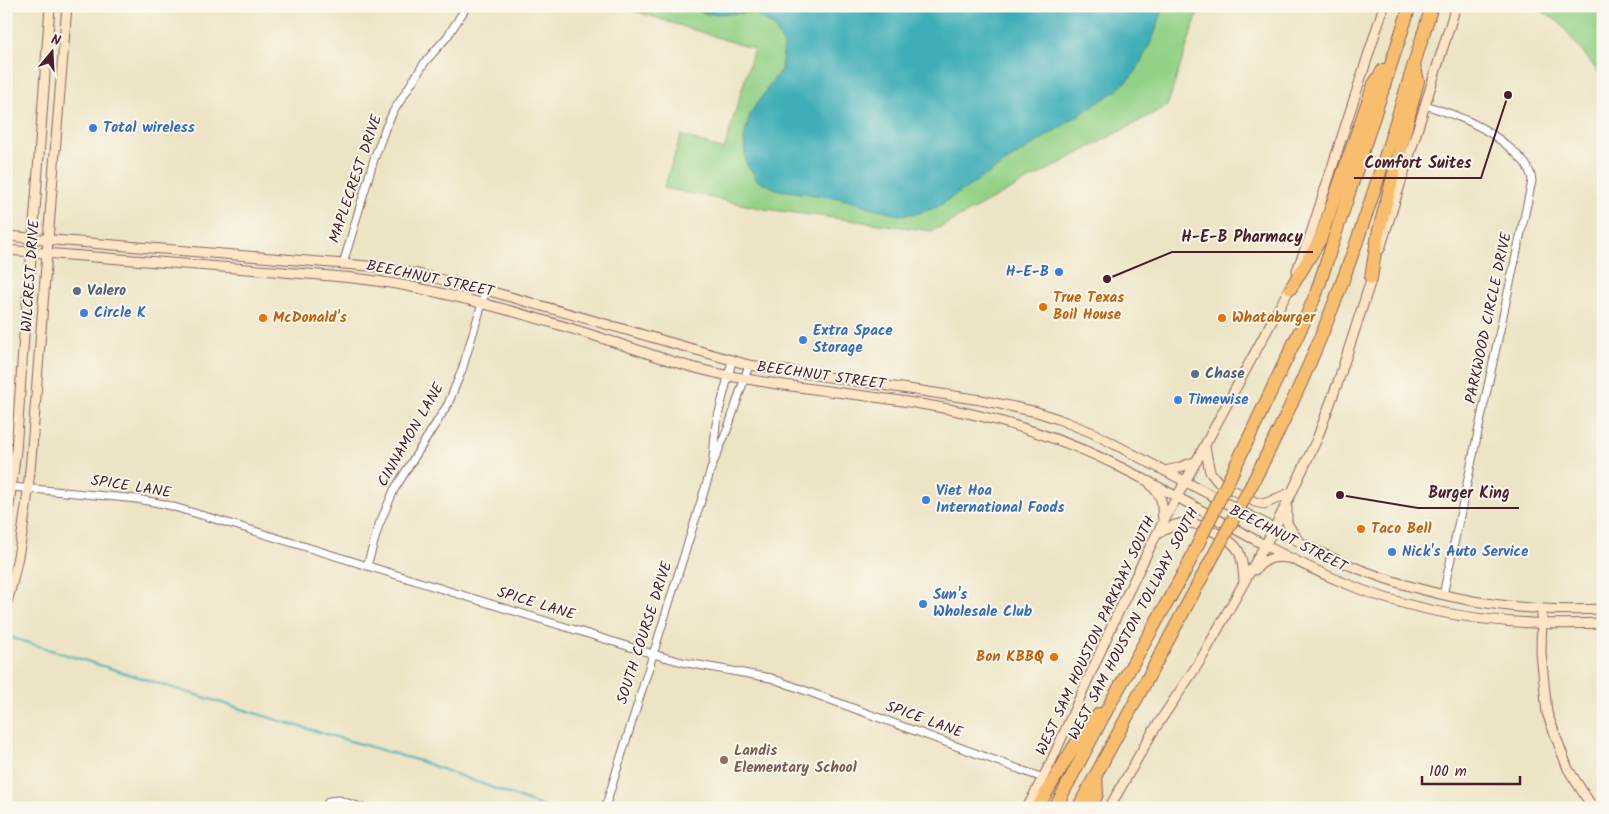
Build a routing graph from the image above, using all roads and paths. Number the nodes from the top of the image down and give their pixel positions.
1 (50, 6) edge
2 (67, 6) edge
3 (467, 6) edge
4 (1384, 6) edge
5 (1410, 6) edge
6 (1432, 6) edge
7 (1456, 6) edge
8 (1394, 53) junction
9 (1414, 63) junction
10 (1425, 105) junction
11 (42, 120) junction
12 (57, 121) junction
13 (6, 236) edge
14 (33, 238) junction
15 (47, 240) junction
16 (164, 249) junction
17 (6, 250) edge
18 (31, 252) junction
19 (46, 253) junction
20 (268, 258) junction
21 (164, 263) junction
22 (343, 264) junction
23 (268, 271) junction
24 (316, 274) junction
25 (1371, 278) junction
26 (1291, 288) junction
27 (486, 290) junction
28 (482, 303) junction
29 (593, 320) junction
30 (587, 334) junction
31 (732, 361) junction
32 (749, 365) junction
33 (22, 368) junction
34 (38, 368) junction
35 (728, 376) junction
36 (745, 379) junction
37 (888, 386) junction
38 (887, 399) junction
39 (999, 403) junction
40 (995, 420) junction
41 (1205, 446) junction
42 (1197, 461) junction
43 (712, 466) junction
44 (1165, 470) junction
45 (1145, 480) junction
46 (1186, 482) junction
47 (12, 487) junction
48 (28, 488) junction
49 (1291, 495) junction
50 (1178, 498) junction
51 (1163, 524) junction
52 (1274, 529) junction
53 (6, 530) edge
54 (1157, 534) junction
55 (1299, 541) junction
56 (1265, 545) junction
57 (1293, 559) junction
58 (366, 566) junction
59 (1352, 567) junction
60 (1244, 581) junction
61 (1346, 584) junction
62 (1443, 595) junction
63 (6, 606) edge
64 (1542, 609) junction
65 (1603, 609) edge
66 (1439, 612) junction
67 (1603, 623) edge
68 (1542, 624) junction
69 (653, 654) junction
70 (1111, 702) junction
71 (1096, 776) junction
72 (1043, 778) junction
73 (324, 808) edge
74 (363, 808) edge
75 (605, 808) edge
76 (1027, 808) edge
77 (1037, 808) edge
78 (1055, 808) edge
79 (1078, 808) edge
80 (1090, 808) edge
81 (1109, 808) edge
82 (1594, 808) edge

1 - 11 main road, WILCREST DRIVE
2 - 12 main road, WILCREST DRIVE
3 - 22 street, MAPLECREST DRIVE
4 - 26 main road, WEST SAM HOUSTON PARKWAY SOUTH
5 - 8 highway, WEST SAM HOUSTON TOLLWAY SOUTH
6 - 9 highway
7 - 10 main road
8 - 26 highway
8 - 70 highway, WEST SAM HOUSTON TOLLWAY SOUTH, bridge
9 - 25 highway
9 - 71 highway, bridge
10 - 25 main road
10 - 62 street, PARKWOOD CIRCLE DRIVE
11 - 12 main road
11 - 14 main road, WILCREST DRIVE
12 - 15 main road, WILCREST DRIVE
13 - 14 main road, BEECHNUT STREET
14 - 15 main road, BEECHNUT STREET
14 - 18 main road, WILCREST DRIVE
15 - 16 main road, BEECHNUT STREET
15 - 19 main road, WILCREST DRIVE
16 - 20 main road, BEECHNUT STREET
16 - 21 main road
17 - 18 main road, BEECHNUT STREET
18 - 19 main road, BEECHNUT STREET
18 - 33 main road, WILCREST DRIVE
19 - 21 main road, BEECHNUT STREET
19 - 34 main road, WILCREST DRIVE
20 - 22 main road, BEECHNUT STREET
20 - 23 main road
21 - 23 main road, BEECHNUT STREET
22 - 24 main road
22 - 27 main road, BEECHNUT STREET
23 - 24 main road, BEECHNUT STREET
24 - 28 main road, BEECHNUT STREET
25 - 49 main road
26 - 41 main road, WEST SAM HOUSTON PARKWAY SOUTH
27 - 28 street, CINNAMON LANE
27 - 29 main road, BEECHNUT STREET
28 - 30 main road, BEECHNUT STREET
28 - 58 street, CINNAMON LANE
29 - 30 main road
29 - 31 main road, BEECHNUT STREET
30 - 35 main road, BEECHNUT STREET
31 - 32 main road, BEECHNUT STREET
31 - 35 street, SOUTH COURSE DRIVE
32 - 36 street, SOUTH COURSE DRIVE
32 - 37 main road, BEECHNUT STREET
33 - 34 main road
33 - 47 main road, WILCREST DRIVE
34 - 48 main road, WILCREST DRIVE
35 - 36 main road, BEECHNUT STREET
35 - 43 street, SOUTH COURSE DRIVE
36 - 38 main road, BEECHNUT STREET
36 - 43 street, SOUTH COURSE DRIVE
37 - 38 main road
37 - 39 main road, BEECHNUT STREET
38 - 40 main road, BEECHNUT STREET
39 - 40 main road
39 - 44 main road, BEECHNUT STREET
40 - 45 main road, BEECHNUT STREET
41 - 42 main road, WEST SAM HOUSTON PARKWAY SOUTH
41 - 49 main road
42 - 44 main road
42 - 46 main road, WEST SAM HOUSTON PARKWAY SOUTH
43 - 69 street, SOUTH COURSE DRIVE
44 - 46 main road, BEECHNUT STREET
45 - 50 main road, BEECHNUT STREET
45 - 51 main road
46 - 50 main road, WEST SAM HOUSTON PARKWAY SOUTH
46 - 52 main road, BEECHNUT STREET
47 - 48 street, SPICE LANE
47 - 53 main road, WILCREST DRIVE
48 - 58 street, SPICE LANE
48 - 63 main road, WILCREST DRIVE
49 - 52 main road
49 - 55 main road
50 - 51 main road, WEST SAM HOUSTON PARKWAY SOUTH
50 - 56 main road, BEECHNUT STREET
51 - 54 main road, WEST SAM HOUSTON PARKWAY SOUTH
52 - 55 main road, BEECHNUT STREET
52 - 56 main road
54 - 60 main road
54 - 72 main road, WEST SAM HOUSTON PARKWAY SOUTH
55 - 59 main road, BEECHNUT STREET
56 - 57 main road, BEECHNUT STREET
56 - 60 main road
57 - 60 main road
57 - 61 main road, BEECHNUT STREET
58 - 69 street, SPICE LANE
59 - 61 main road
59 - 62 main road, BEECHNUT STREET
60 - 81 main road
61 - 66 main road, BEECHNUT STREET
62 - 64 main road, BEECHNUT STREET
62 - 66 main road
64 - 65 main road, BEECHNUT STREET
64 - 68 main road
66 - 68 main road, BEECHNUT STREET
67 - 68 main road, BEECHNUT STREET
68 - 82 main road
69 - 72 street, SPICE LANE
69 - 75 street, SOUTH COURSE DRIVE
70 - 77 highway
70 - 78 highway, WEST SAM HOUSTON TOLLWAY SOUTH
71 - 79 highway
71 - 80 highway
72 - 76 main road, WEST SAM HOUSTON PARKWAY SOUTH
73 - 74 street

